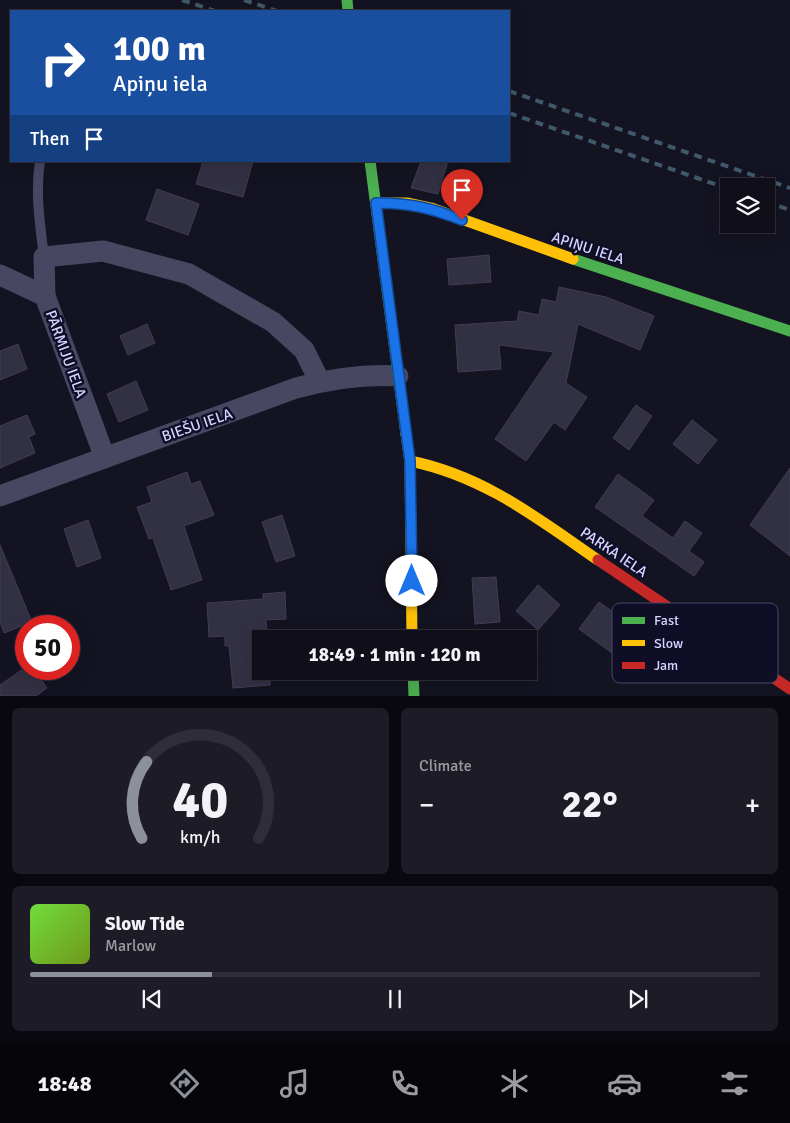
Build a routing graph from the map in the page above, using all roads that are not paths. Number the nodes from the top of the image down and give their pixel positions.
1 (40, 162) edge
2 (370, 162) edge
3 (376, 203) junction
4 (44, 257) junction
5 (0, 275) edge
6 (44, 296) junction
7 (790, 331) edge
8 (398, 376) junction
9 (320, 382) junction
10 (105, 458) junction
11 (410, 461) junction
12 (0, 496) edge
13 (663, 603) edge
14 (412, 630) edge
15 (414, 680) edge
16 (778, 681) edge
17 (790, 689) edge
18 (414, 696) edge

1 - 4 lane
2 - 3 street
3 - 7 street, APIŅU IELA
3 - 8 street
4 - 6 street
4 - 9 street
5 - 6 street, PĀRMIJU IELA
6 - 10 street, PĀRMIJU IELA
8 - 9 street, BIEŠU IELA
8 - 11 street
9 - 10 street, BIEŠU IELA
10 - 12 street, BIEŠU IELA
11 - 13 street, PARKA IELA
11 - 14 street
15 - 18 street
16 - 17 street, PARKA IELA

